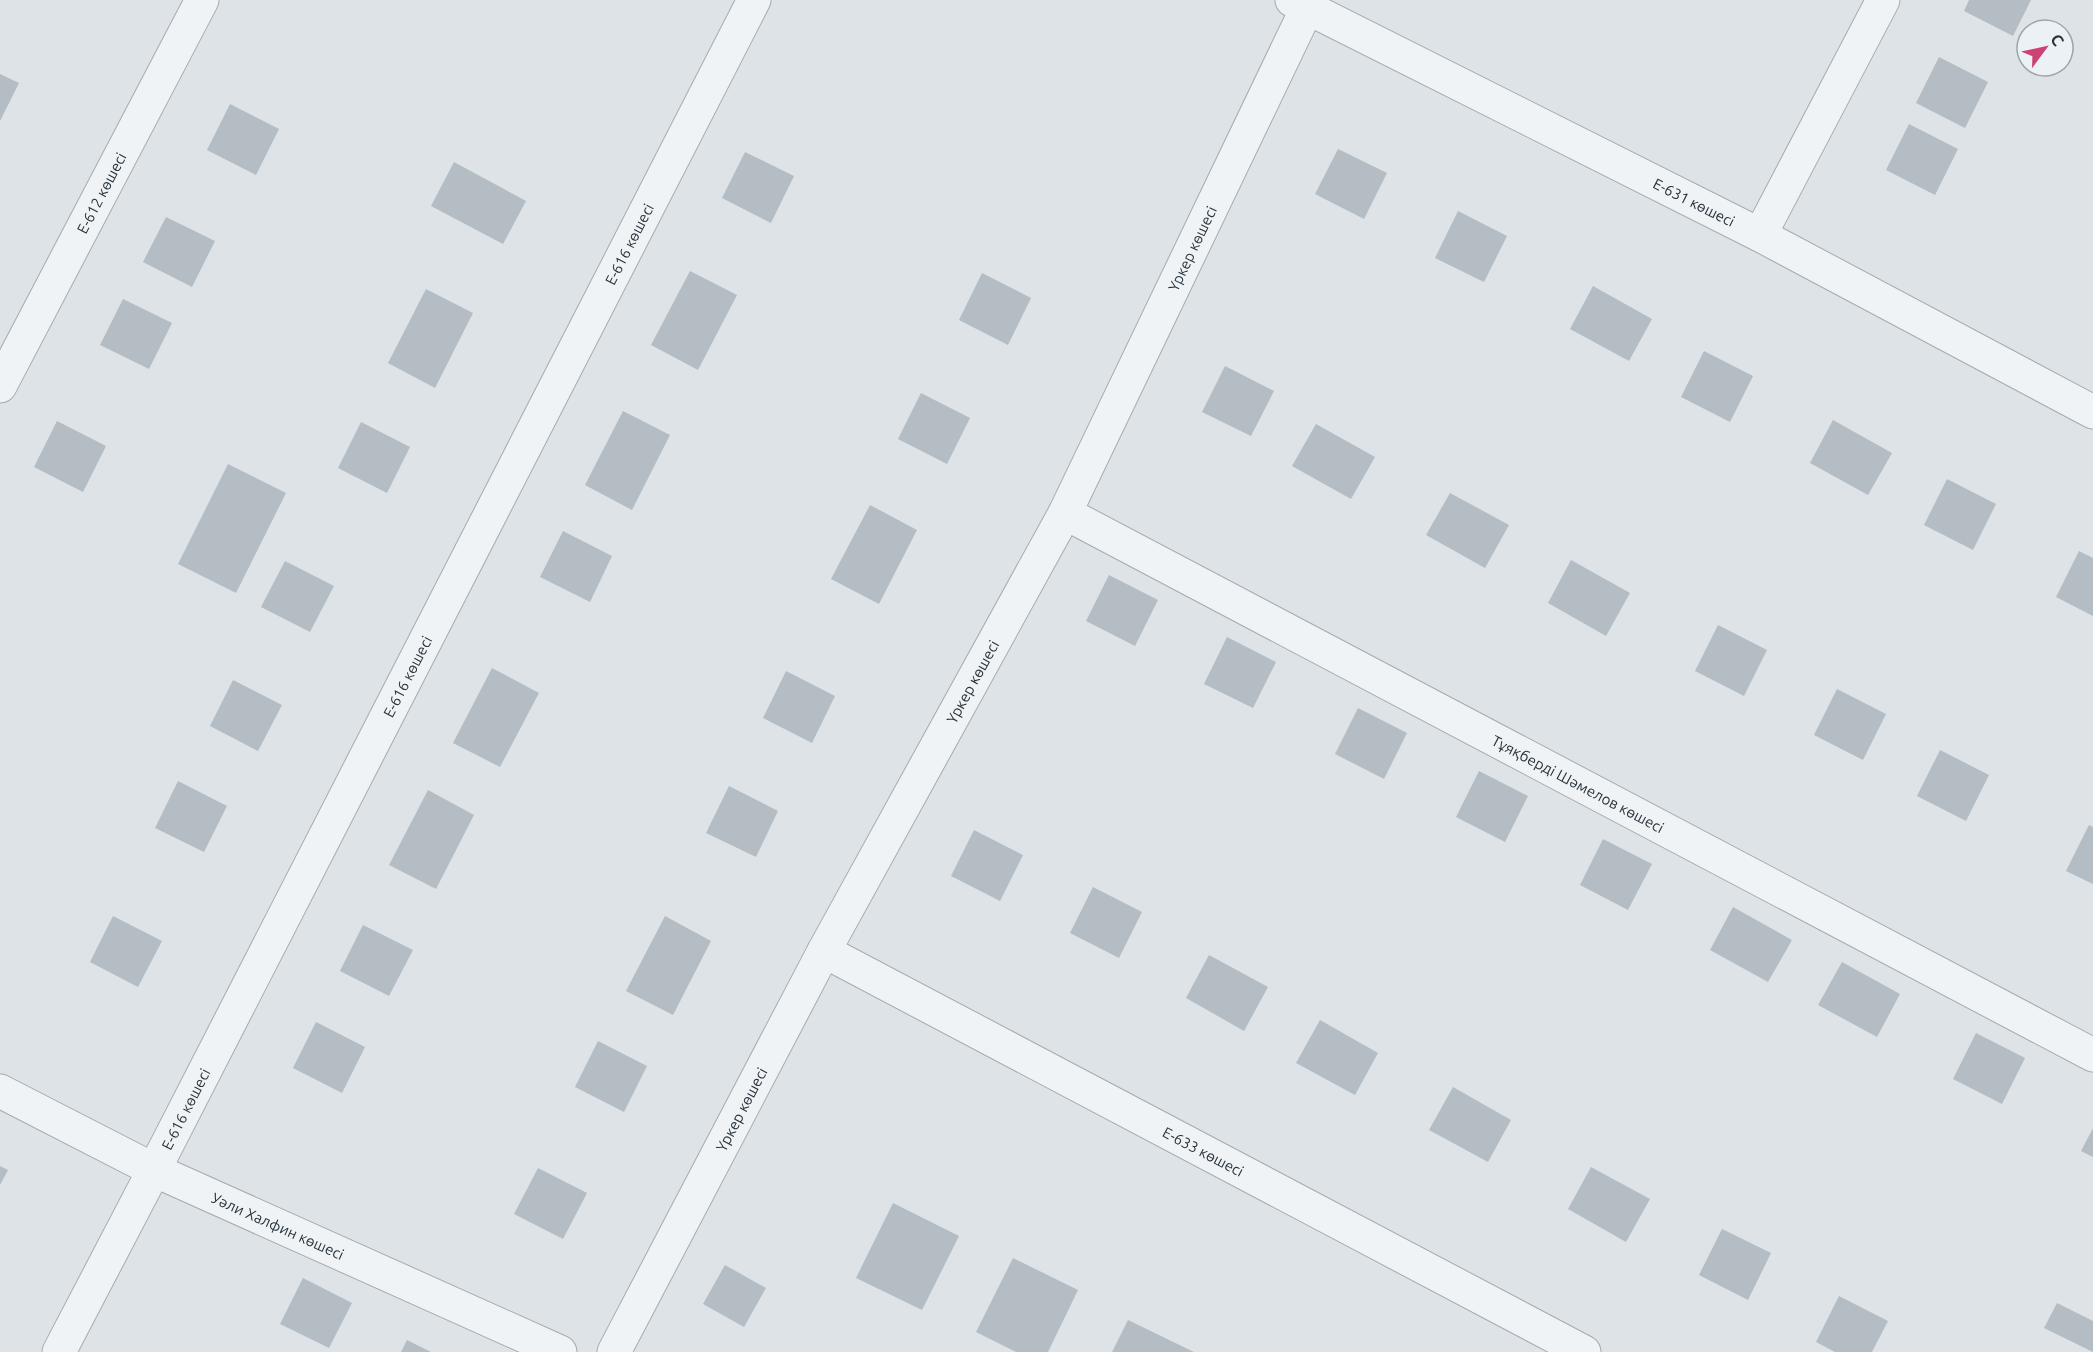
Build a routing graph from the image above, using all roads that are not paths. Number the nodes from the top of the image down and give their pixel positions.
1 (202, 0) edge
2 (754, 0) edge
3 (1883, 0) edge
4 (1303, 3) edge
5 (1760, 234) junction
6 (0, 386) edge
7 (2093, 412) edge
8 (1065, 513) junction
9 (824, 951) junction
10 (2093, 1055) edge
11 (0, 1091) edge
12 (154, 1170) junction
13 (59, 1352) edge
14 (560, 1352) edge
15 (614, 1352) edge
16 (1584, 1352) edge

1 - 6 street, Е-612 көшесі
2 - 12 street, Е-616 көшесі
3 - 5 street
4 - 5 street, Е-631 көшесі
4 - 8 street, Үркер көшесі
5 - 7 street, Е-631 көшесі
8 - 9 street, Үркер көшесі
8 - 10 street, Тұяқберді Шәмелов көшесі
9 - 15 street, Үркер көшесі
9 - 16 street, Е-633 көшесі
11 - 12 street, Уәли Халфин көшесі
12 - 13 street, Е-616 көшесі
12 - 14 street, Уәли Халфин көшесі

